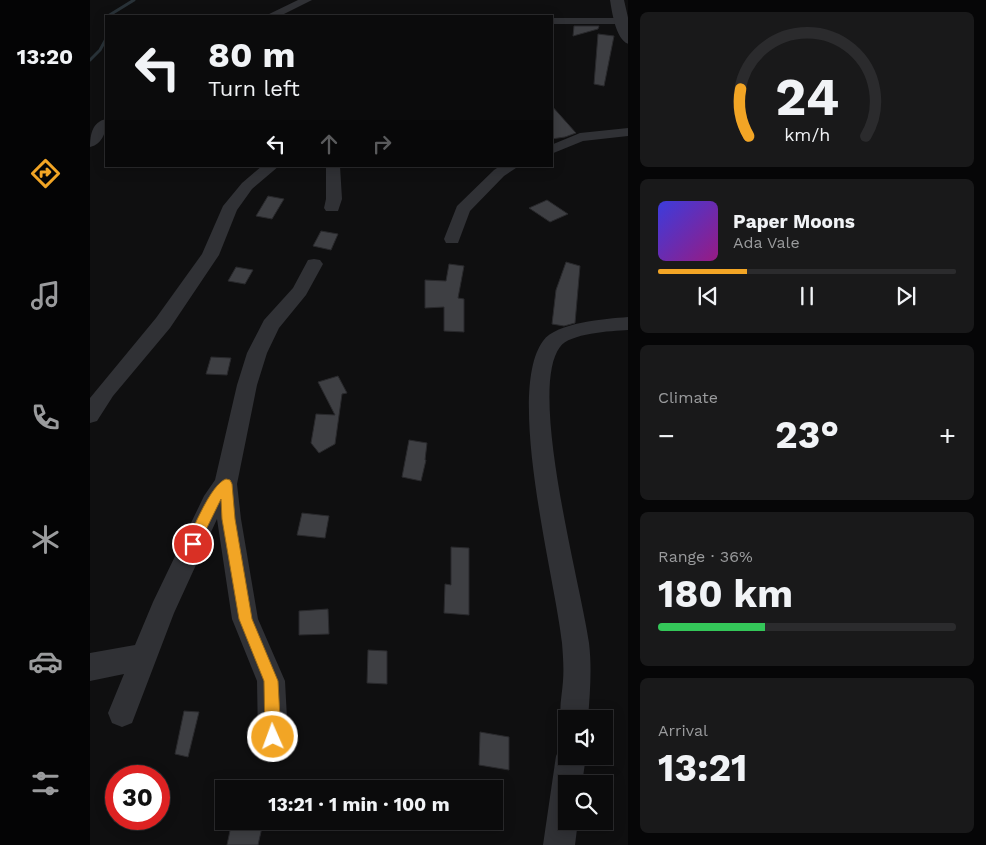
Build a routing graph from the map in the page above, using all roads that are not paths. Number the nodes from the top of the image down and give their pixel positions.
1 (307, 0) edge
2 (616, 0) edge
3 (273, 15) edge
4 (553, 21) edge
5 (621, 21) junction
6 (628, 40) edge
7 (105, 124) edge
8 (628, 132) edge
9 (90, 143) edge
10 (553, 149) edge
11 (271, 167) edge
12 (332, 167) edge
13 (510, 167) edge
14 (332, 208) dead end
15 (452, 240) dead end
16 (314, 264) dead end
17 (628, 323) edge
18 (90, 416) edge
19 (226, 484) junction
20 (145, 656) junction
21 (90, 668) edge
22 (575, 710) edge
23 (122, 713) dead end
24 (273, 737) dead end
25 (561, 830) edge
26 (559, 845) edge

1 - 3 street
2 - 5 street
4 - 5 street
5 - 6 street
7 - 9 street
8 - 10 street
11 - 18 street
12 - 14 street
13 - 15 street
16 - 19 street
17 - 22 street
19 - 20 street
19 - 24 street
20 - 21 street
20 - 23 street
25 - 26 street

